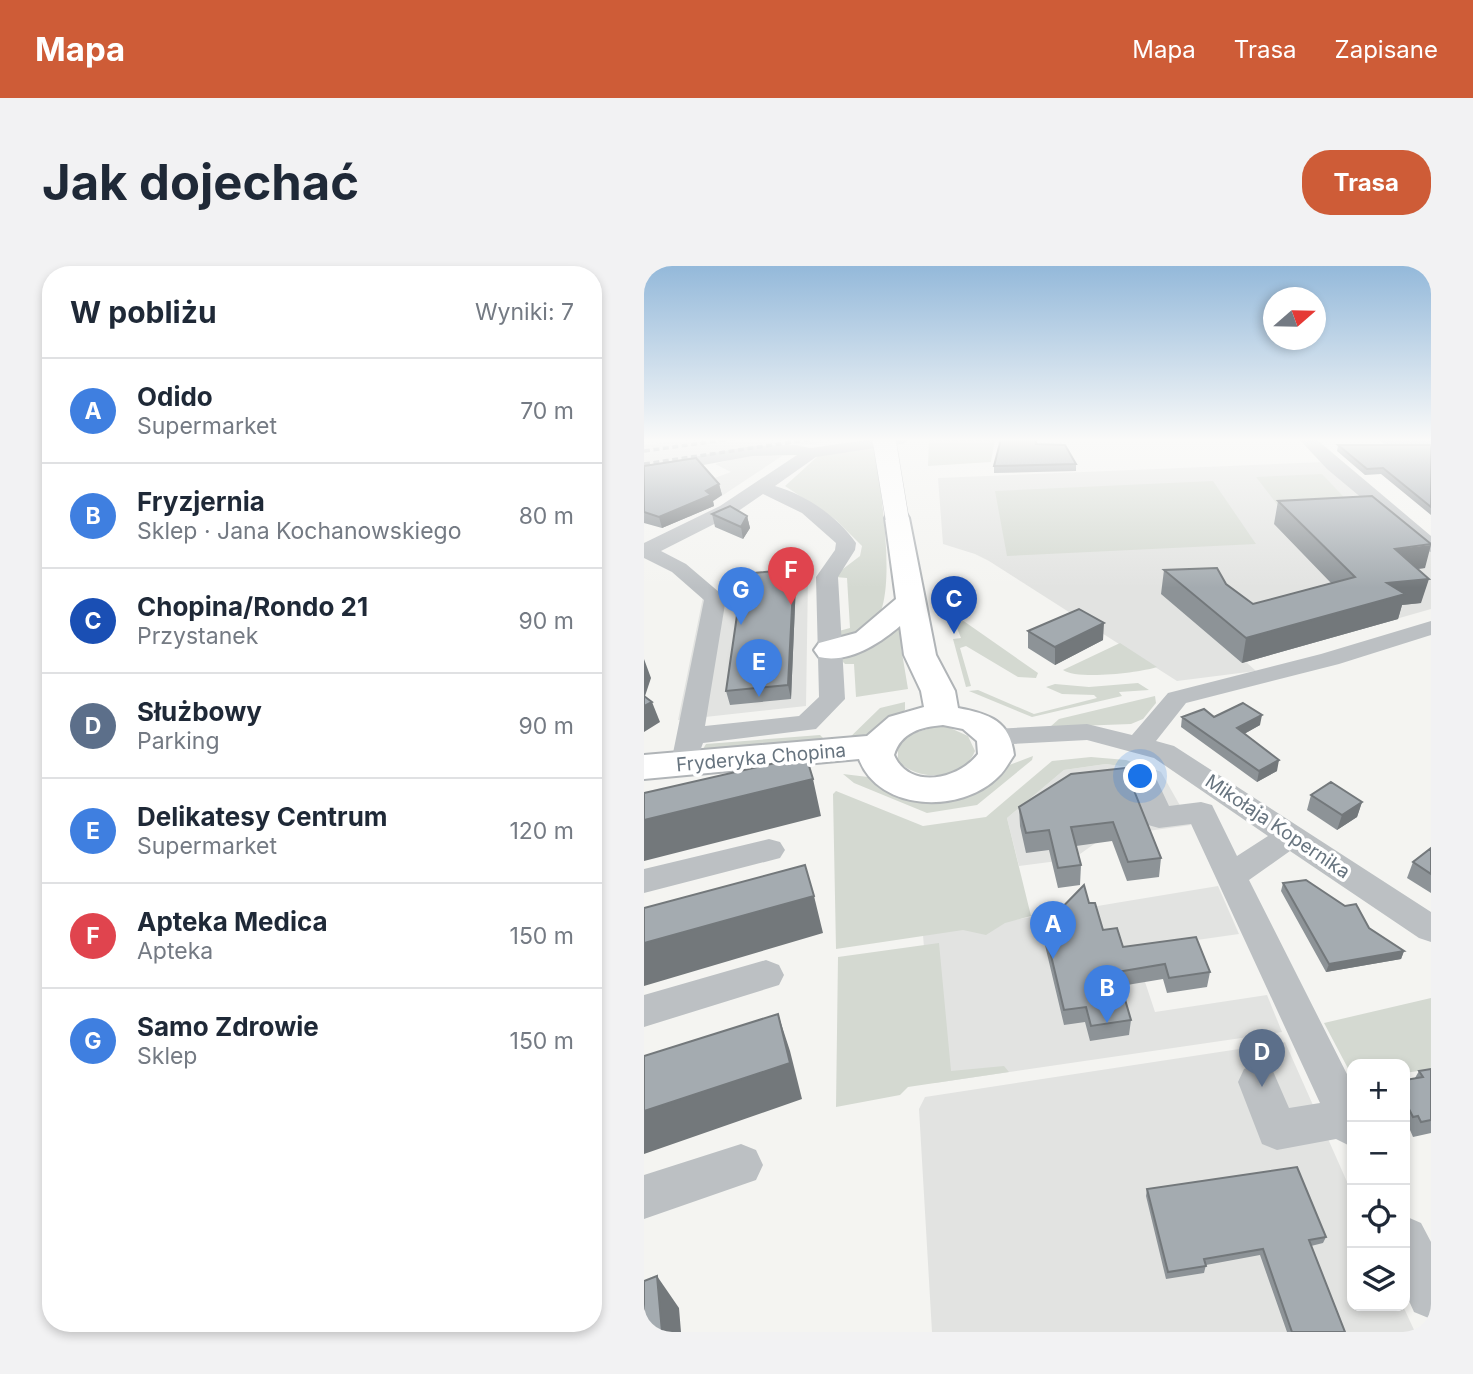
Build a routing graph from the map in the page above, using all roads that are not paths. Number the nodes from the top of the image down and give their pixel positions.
1 (761, 489) edge
2 (765, 489) edge
3 (892, 489) edge
4 (1361, 489) edge
5 (1431, 546) edge
6 (648, 555) edge
7 (911, 601) junction
8 (1425, 630) edge
9 (830, 650) junction
10 (929, 717) junction
11 (1129, 741) junction
12 (995, 746) junction
13 (688, 750) junction
14 (877, 755) junction
15 (644, 767) edge
16 (644, 783) edge
17 (1145, 783) dead end
18 (1291, 835) junction
19 (769, 850) dead end
20 (1231, 876) junction
21 (644, 881) edge
22 (1431, 929) edge
23 (766, 975) dead end
24 (644, 1011) edge
25 (1258, 1082) dead end
26 (1350, 1122) edge
27 (1347, 1123) edge
28 (741, 1165) dead end
29 (644, 1197) edge
30 (1409, 1248) edge
31 (1431, 1295) edge

1 - 6 street
2 - 9 street
3 - 7 main road, bridge
4 - 5 street
6 - 13 street
7 - 9 main road
7 - 10 main road
8 - 11 street
9 - 13 street
10 - 12 main road
10 - 14 main road
11 - 12 street, Mikołaja Kopernika
11 - 18 street, Mikołaja Kopernika
12 - 14 main road
13 - 14 main road, Fryderyka Chopina
13 - 15 main road, Fryderyka Chopina
14 - 16 main road, Fryderyka Chopina
17 - 20 street
18 - 20 street
18 - 22 street, Mikołaja Kopernika
19 - 21 street
20 - 26 street
23 - 24 street
25 - 27 street
28 - 29 street
30 - 31 street

